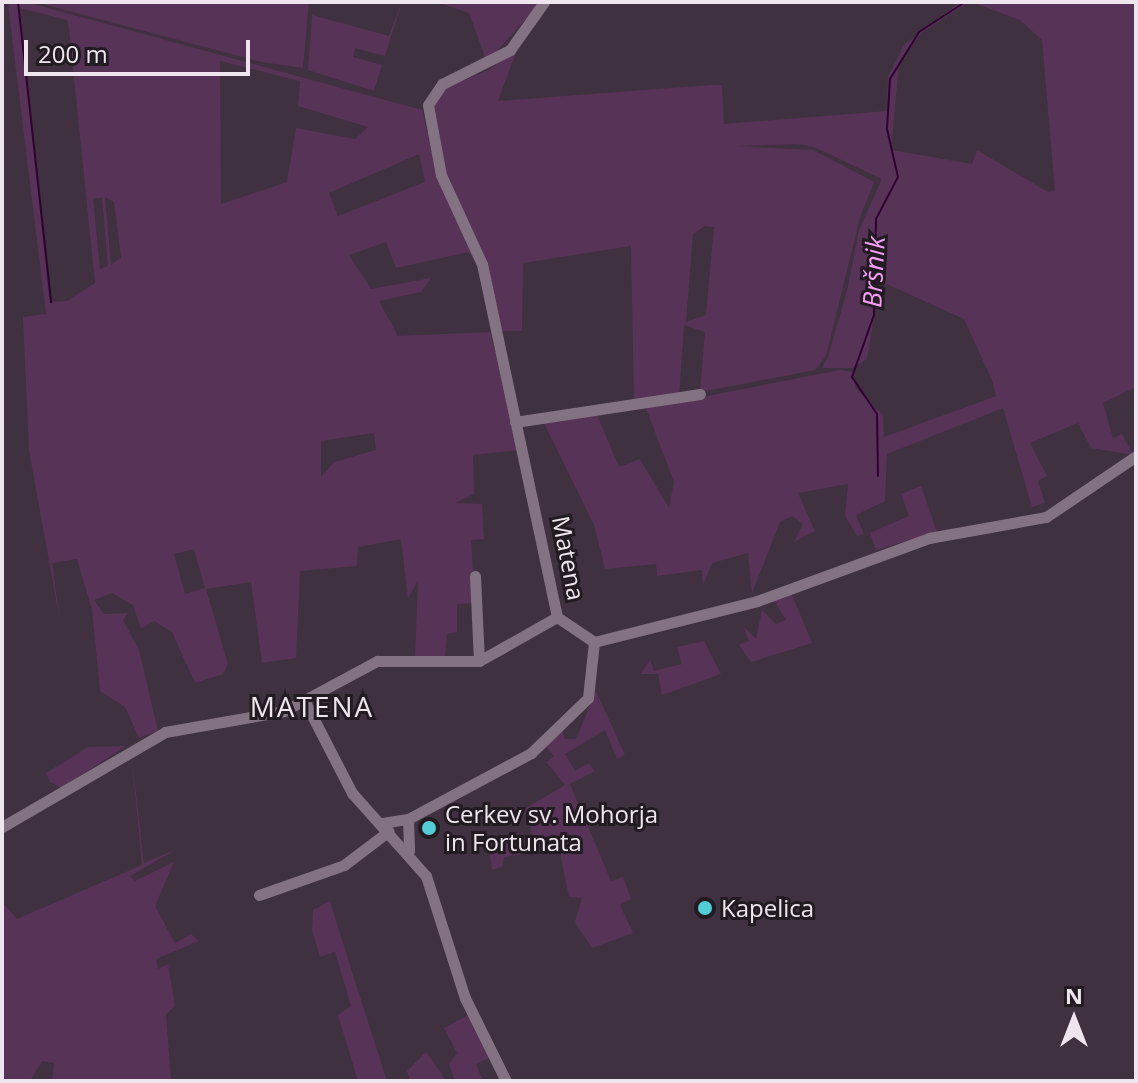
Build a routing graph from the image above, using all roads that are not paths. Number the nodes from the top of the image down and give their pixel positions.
1 (544, 2) edge
2 (700, 394) dead end
3 (515, 422) junction
4 (1136, 456) edge
5 (475, 576) dead end
6 (557, 617) junction
7 (594, 642) junction
8 (479, 661) junction
9 (304, 700) junction
10 (408, 819) junction
11 (2, 827) edge
12 (386, 827) junction
13 (409, 851) junction
14 (259, 895) dead end
15 (506, 1081) edge

1 - 3 street, Matena
2 - 3 street
3 - 6 street, Matena
4 - 7 street
5 - 8 street
6 - 7 street
6 - 8 street, Matena
7 - 10 street
8 - 9 street, Matena
9 - 11 street, Matena
9 - 12 street
10 - 12 street
10 - 13 street
12 - 13 street
12 - 14 street
13 - 15 street

